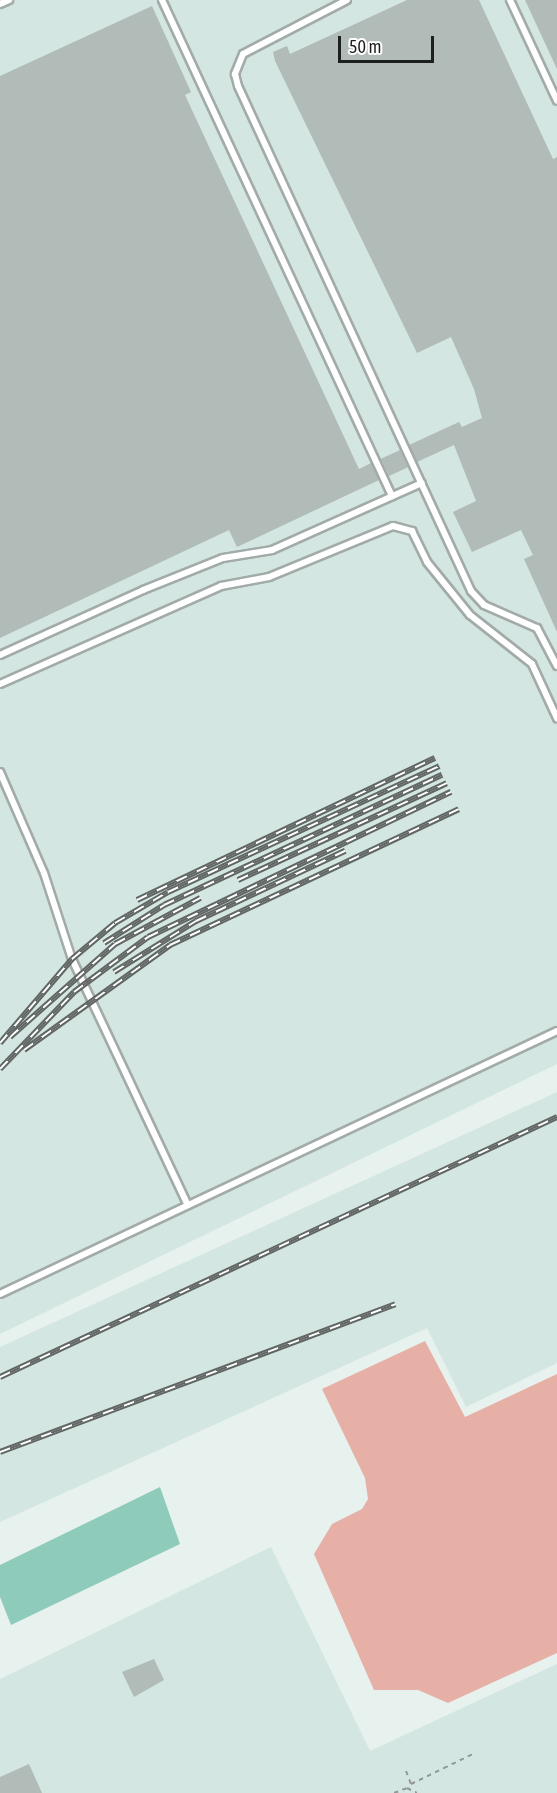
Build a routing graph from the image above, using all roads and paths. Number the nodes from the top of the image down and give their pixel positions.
1 (9, 0) edge
2 (162, 0) edge
3 (347, 0) edge
4 (510, 0) edge
5 (0, 4) edge
6 (557, 101) edge
7 (422, 483) junction
8 (392, 496) junction
9 (0, 655) edge
10 (557, 666) edge
11 (0, 684) edge
12 (557, 718) edge
13 (0, 772) edge
14 (557, 1032) edge
15 (188, 1205) junction
16 (0, 1294) edge
17 (473, 1754) dead end
18 (406, 1771) dead end
19 (411, 1784) junction
20 (410, 1789) junction
21 (394, 1793) edge
22 (417, 1793) edge

1 - 5 lane
2 - 8 lane
3 - 7 lane
4 - 6 lane
7 - 8 lane
7 - 10 lane
8 - 9 lane
11 - 12 lane
13 - 15 lane
14 - 15 lane
15 - 16 lane
17 - 19 path
18 - 19 path
19 - 20 path
20 - 21 path
20 - 22 path

